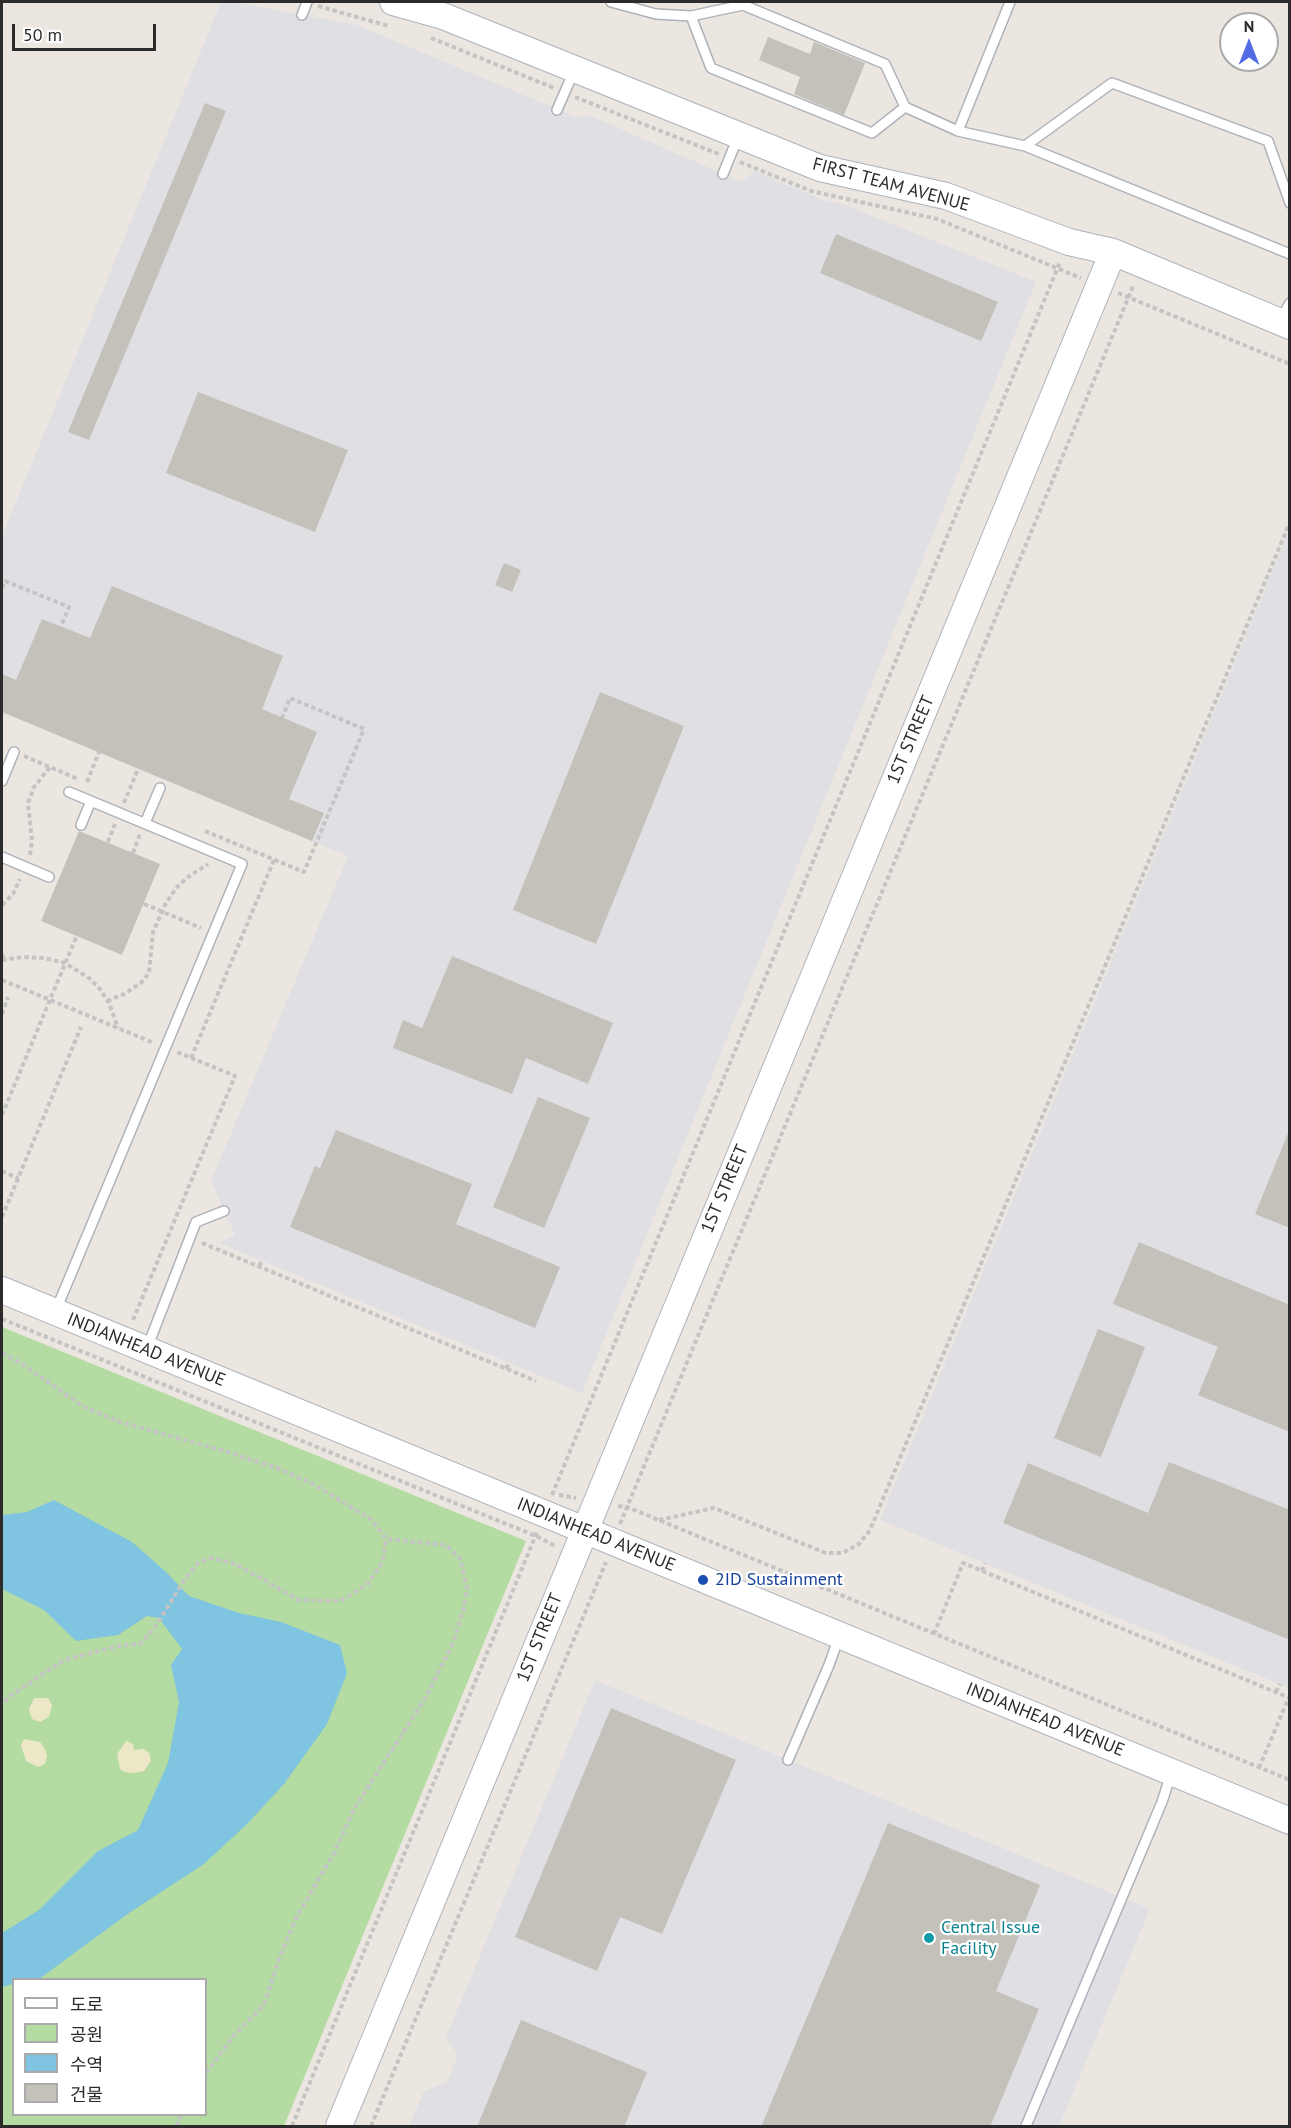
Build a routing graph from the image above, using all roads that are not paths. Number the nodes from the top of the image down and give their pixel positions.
1 (307, 2) edge
2 (393, 2) edge
3 (610, 2) edge
4 (1010, 2) edge
5 (302, 15) dead end
6 (691, 16) junction
7 (575, 69) junction
8 (905, 107) junction
9 (557, 110) dead end
10 (958, 131) junction
11 (1025, 146) junction
12 (734, 147) junction
13 (723, 174) dead end
14 (1290, 203) edge
15 (1113, 252) junction
16 (1290, 254) edge
17 (1286, 317) edge
18 (14, 752) road end
19 (2, 781) edge
20 (160, 788) dead end
21 (69, 792) dead end
22 (91, 801) junction
23 (145, 823) junction
24 (81, 825) dead end
25 (2, 857) edge
26 (49, 877) dead end
27 (224, 1211) dead end
28 (2, 1290) edge
29 (55, 1312) junction
30 (146, 1350) junction
31 (584, 1529) junction
32 (840, 1636) junction
33 (788, 1760) dead end
34 (1172, 1773) junction
35 (1290, 1821) edge
36 (339, 2127) edge
37 (1026, 2127) edge

1 - 5 lane
2 - 7 main road, FIRST TEAM AVENUE
3 - 6 lane
4 - 10 lane
6 - 8 lane
6 - 8 lane
7 - 9 lane
7 - 12 main road, FIRST TEAM AVENUE
8 - 10 lane
10 - 11 lane
11 - 14 lane
11 - 16 lane
12 - 13 lane
12 - 15 main road, FIRST TEAM AVENUE
15 - 17 main road, FIRST TEAM AVENUE
15 - 31 main road, 1ST STREET
18 - 19 lane
20 - 23 lane
21 - 22 lane
22 - 23 lane
22 - 24 lane
23 - 29 lane
25 - 26 lane
27 - 30 lane
28 - 29 main road, INDIANHEAD AVENUE
29 - 30 main road, INDIANHEAD AVENUE
30 - 31 main road, INDIANHEAD AVENUE
31 - 32 main road, INDIANHEAD AVENUE
31 - 36 main road, 1ST STREET
32 - 33 lane
32 - 34 main road, INDIANHEAD AVENUE
34 - 35 main road, INDIANHEAD AVENUE
34 - 37 lane

